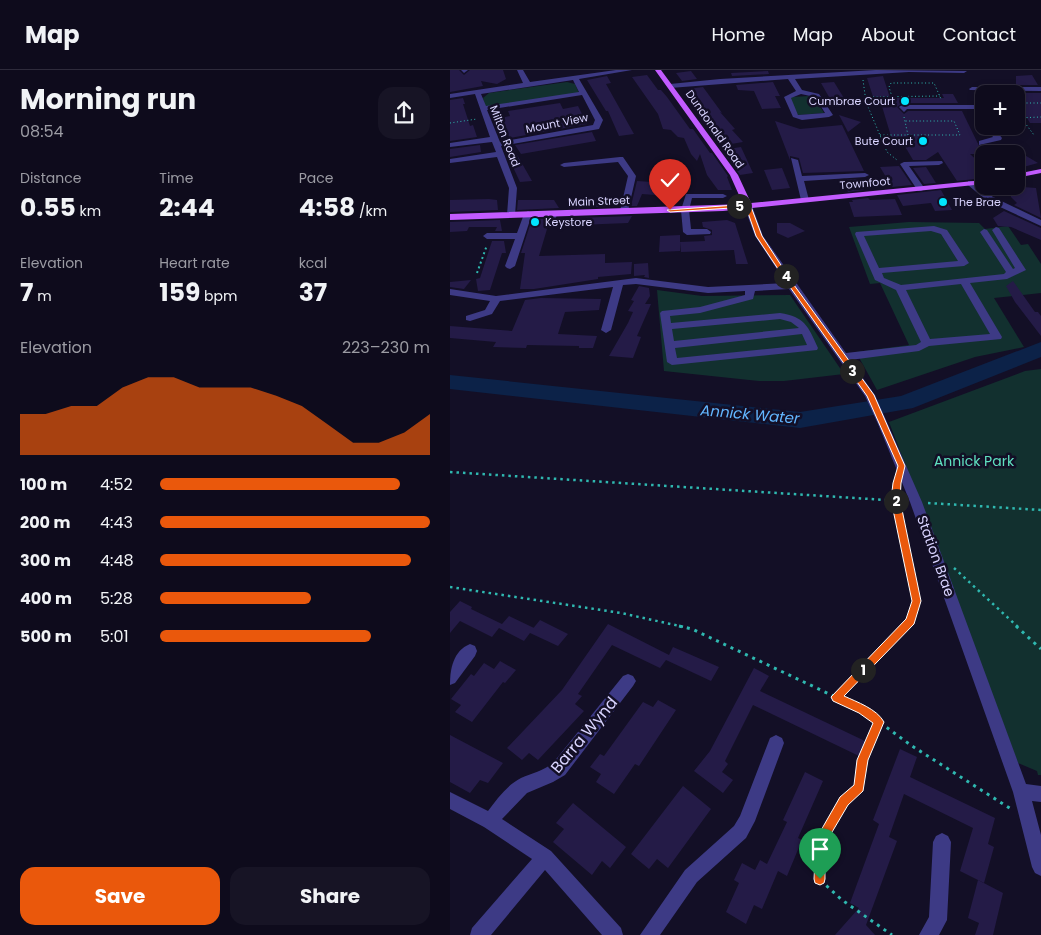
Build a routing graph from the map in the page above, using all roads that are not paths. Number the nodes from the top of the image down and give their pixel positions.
1 (520, 70) edge
2 (629, 70) edge
3 (658, 70) edge
4 (964, 71) edge
5 (821, 73) edge
6 (575, 78) junction
7 (791, 78) junction
8 (527, 84) junction
9 (999, 84) dead end
10 (1033, 84) dead end
11 (1008, 85) edge
12 (1025, 85) edge
13 (670, 86) junction
14 (1025, 87) edge
15 (1041, 89) edge
16 (477, 92) junction
17 (800, 92) junction
18 (584, 94) junction
19 (450, 96) edge
20 (975, 96) edge
21 (975, 98) edge
22 (482, 109) junction
23 (904, 110) road end
24 (996, 135) edge
25 (495, 142) junction
26 (982, 143) dead end
27 (450, 145) edge
28 (499, 154) junction
29 (794, 160) dead end
30 (450, 161) edge
31 (939, 163) dead end
32 (564, 166) dead end
33 (1041, 170) edge
34 (1025, 174) edge
35 (865, 175) dead end
36 (799, 179) junction
37 (971, 183) junction
38 (975, 183) edge
39 (920, 189) junction
40 (723, 196) dead end
41 (805, 200) junction
42 (748, 206) junction
43 (685, 210) junction
44 (624, 212) junction
45 (528, 214) junction
46 (553, 214) junction
47 (511, 215) junction
48 (450, 217) edge
49 (1041, 223) edge
50 (550, 226) dead end
51 (996, 230) dead end
52 (707, 232) dead end
53 (984, 232) dead end
54 (489, 236) road end
55 (521, 236) junction
56 (510, 266) dead end
57 (876, 271) junction
58 (1011, 272) junction
59 (964, 281) junction
60 (619, 283) junction
61 (792, 286) junction
62 (900, 288) junction
63 (750, 289) junction
64 (450, 292) edge
65 (496, 299) junction
66 (470, 318) dead end
67 (667, 326) junction
68 (606, 330) dead end
69 (805, 331) junction
70 (927, 343) junction
71 (670, 345) junction
72 (843, 357) junction
73 (470, 651) dead end
74 (450, 678) edge
75 (628, 681) dead end
76 (776, 743) dead end
77 (1021, 792) junction
78 (1041, 794) edge
79 (450, 800) edge
80 (490, 821) junction
81 (942, 842) dead end
82 (545, 857) junction
83 (1041, 867) edge
84 (480, 935) edge
85 (614, 935) edge
86 (649, 935) edge
87 (928, 935) edge

1 - 8 street
2 - 6 street
3 - 13 main road, Dundonald Road
4 - 5 street
4 - 20 street
5 - 7 street
6 - 8 street
6 - 18 street, Mount View
7 - 13 street
7 - 17 street
8 - 16 street
9 - 11 street
10 - 12 street
13 - 42 main road, Dundonald Road
14 - 15 street
16 - 19 street
16 - 22 street, Milton Road
17 - 17 street
18 - 22 street
18 - 25 street, Mount View
21 - 23 street
22 - 25 street, Milton Road
24 - 26 street
25 - 27 street
25 - 28 street, Milton Road
28 - 30 street
28 - 47 street, Milton Road
29 - 36 street
31 - 39 street
32 - 44 street
33 - 34 main road
35 - 36 street
36 - 41 street
37 - 38 main road, Townfoot
37 - 39 main road, Townfoot
37 - 49 street
39 - 41 main road, Townfoot
40 - 43 street
41 - 42 main road, Townfoot
42 - 43 main road, Main Street
42 - 61 street, Station Brae
43 - 44 main road, Main Street
43 - 52 street
44 - 46 main road, Main Street
45 - 46 main road, Main Street
45 - 47 main road, Main Street
45 - 55 street
46 - 50 street
47 - 48 main road, Main Street
51 - 58 street
53 - 58 street
54 - 55 street
55 - 56 street
57 - 57 street
57 - 62 street
58 - 59 street
59 - 62 street
59 - 70 street
60 - 63 street
60 - 65 street
60 - 68 street
61 - 63 street
61 - 72 street, Station Brae
62 - 70 street
63 - 67 street
64 - 65 street
65 - 66 street
67 - 69 street
67 - 71 street
69 - 71 street
69 - 71 street
70 - 72 street
72 - 77 street, Station Brae
73 - 74 street
75 - 80 street, Barra Wynd
76 - 86 street
77 - 78 street
77 - 83 street, Station Brae
79 - 80 street
80 - 82 street
81 - 87 street
82 - 84 street
82 - 85 street

